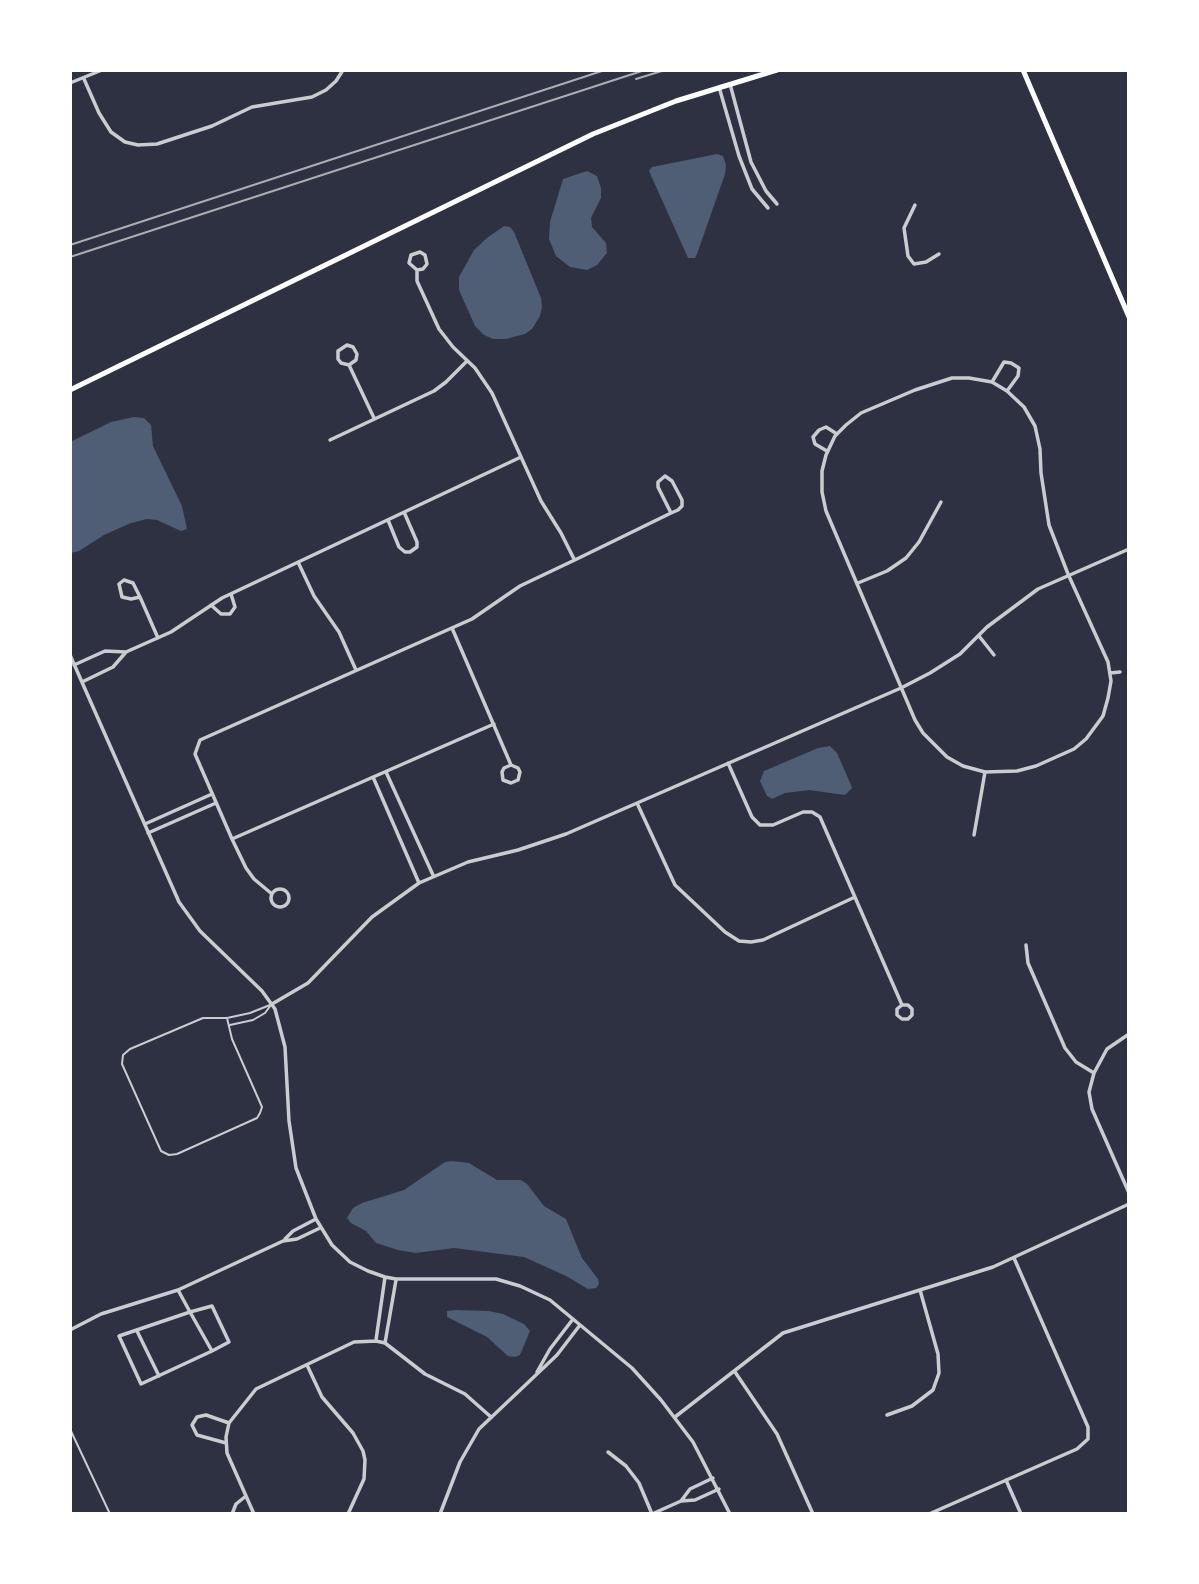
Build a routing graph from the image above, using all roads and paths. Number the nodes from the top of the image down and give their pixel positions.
1 (102, 70) edge
2 (343, 70) edge
3 (777, 70) edge
4 (1023, 70) edge
5 (84, 79) junction
6 (70, 83) edge
7 (730, 84) junction
8 (719, 87) junction
9 (776, 204) dead end
10 (915, 205) dead end
11 (768, 208) dead end
12 (939, 254) dead end
13 (417, 270) junction
14 (1129, 317) edge
15 (467, 361) junction
16 (349, 365) junction
17 (992, 382) junction
18 (70, 390) edge
19 (1007, 391) junction
20 (374, 418) junction
21 (837, 434) junction
22 (330, 440) dead end
23 (828, 452) junction
24 (521, 457) junction
25 (941, 502) dead end
26 (404, 512) junction
27 (671, 513) junction
28 (388, 520) junction
29 (1129, 549) edge
30 (574, 560) junction
31 (298, 562) junction
32 (1068, 574) junction
33 (858, 583) junction
34 (231, 594) junction
35 (139, 597) junction
36 (211, 605) junction
37 (452, 628) junction
38 (979, 636) junction
39 (158, 638) junction
40 (125, 652) junction
41 (70, 655) edge
42 (994, 655) dead end
43 (74, 665) junction
44 (356, 670) junction
45 (1120, 672) dead end
46 (1110, 673) junction
47 (82, 682) junction
48 (901, 688) junction
49 (494, 724) junction
50 (728, 763) junction
51 (511, 765) junction
52 (386, 771) junction
53 (985, 772) junction
54 (373, 777) junction
55 (212, 794) junction
56 (216, 803) junction
57 (637, 803) junction
58 (145, 824) junction
59 (148, 833) junction
60 (974, 835) dead end
61 (232, 839) junction
62 (433, 875) junction
63 (419, 883) junction
64 (272, 894) junction
65 (855, 897) junction
66 (1026, 945) dead end
67 (272, 1004) junction
68 (902, 1005) junction
69 (228, 1018) junction
70 (229, 1025) junction
71 (1129, 1034) edge
72 (1094, 1073) junction
73 (1129, 1193) edge
74 (1129, 1204) edge
75 (316, 1219) junction
76 (320, 1227) junction
77 (284, 1241) junction
78 (1014, 1258) junction
79 (385, 1277) junction
80 (396, 1279) junction
81 (178, 1290) junction
82 (920, 1290) junction
83 (190, 1312) junction
84 (573, 1319) junction
85 (581, 1325) junction
86 (70, 1330) edge
87 (137, 1330) junction
88 (376, 1341) junction
89 (385, 1343) junction
90 (212, 1351) junction
91 (307, 1364) junction
92 (735, 1372) junction
93 (536, 1375) junction
94 (159, 1376) junction
95 (887, 1415) dead end
96 (491, 1417) junction
97 (675, 1417) junction
98 (229, 1423) junction
99 (70, 1429) edge
100 (226, 1444) junction
101 (608, 1452) dead end
102 (713, 1478) junction
103 (1006, 1480) junction
104 (719, 1489) junction
105 (246, 1496) junction
106 (681, 1501) junction
107 (110, 1514) edge
108 (232, 1514) edge
109 (254, 1514) edge
110 (348, 1514) edge
111 (440, 1514) edge
112 (652, 1514) edge
113 (730, 1514) edge
114 (813, 1514) edge
115 (929, 1514) edge
116 (1021, 1514) edge

1 - 5 street
2 - 5 street
3 - 7 main road
4 - 14 main road
5 - 6 street
7 - 8 main road
7 - 9 street
8 - 11 street
8 - 18 main road
10 - 12 street
13 - 13 street
13 - 15 street
15 - 20 street
15 - 24 street
16 - 16 street
16 - 20 street
17 - 19 street
17 - 19 street
17 - 21 street
19 - 32 street
20 - 22 street
21 - 23 street
21 - 23 street
23 - 33 street
24 - 26 street
24 - 30 street
25 - 33 street
26 - 28 street
26 - 28 street
27 - 27 street
27 - 30 street
28 - 31 street
29 - 32 street
30 - 37 street
31 - 34 street
31 - 44 street
32 - 38 street
32 - 46 street
33 - 48 street
34 - 36 street
34 - 36 street
35 - 35 street
35 - 39 street
36 - 39 street
37 - 44 street
37 - 49 street
38 - 42 street
38 - 48 street
39 - 40 street
40 - 43 street
40 - 47 street
41 - 43 street
43 - 47 street
44 - 55 street
45 - 46 street
46 - 53 street
47 - 58 street
48 - 50 street
48 - 53 street
49 - 51 street
49 - 52 street
50 - 57 street
50 - 65 street
51 - 51 street
52 - 54 street
52 - 62 street
53 - 60 street
54 - 61 street
54 - 63 street
55 - 56 street
55 - 58 street
56 - 59 street
56 - 61 street
57 - 62 street
57 - 65 street
58 - 59 street
59 - 67 street
61 - 64 street
62 - 63 street
63 - 67 street
64 - 64 street
65 - 68 street
66 - 72 street
67 - 69 lane
67 - 70 lane
67 - 75 street
68 - 68 street
69 - 70 lane
69 - 70 lane
71 - 72 street
72 - 73 street
74 - 78 street
75 - 76 street
75 - 77 street
76 - 77 street
76 - 79 street
77 - 81 street
78 - 82 street
78 - 103 street
79 - 80 street
79 - 88 street
80 - 84 street
80 - 89 street
81 - 83 street
81 - 86 street
82 - 92 street
82 - 95 street
83 - 87 street
83 - 90 street
83 - 90 street
84 - 85 street
84 - 93 street
85 - 93 street
85 - 97 street
87 - 94 street
87 - 94 street
88 - 89 street
88 - 91 street
89 - 96 street
90 - 94 street
91 - 98 street
91 - 110 street
92 - 97 street
92 - 114 street
93 - 96 street
96 - 111 street
97 - 102 street
98 - 100 street
98 - 100 street
99 - 107 lane
100 - 105 street
101 - 112 street
102 - 104 street
102 - 106 street
103 - 115 street
103 - 116 street
104 - 106 street
104 - 113 street
105 - 108 street
105 - 109 street
106 - 112 street

